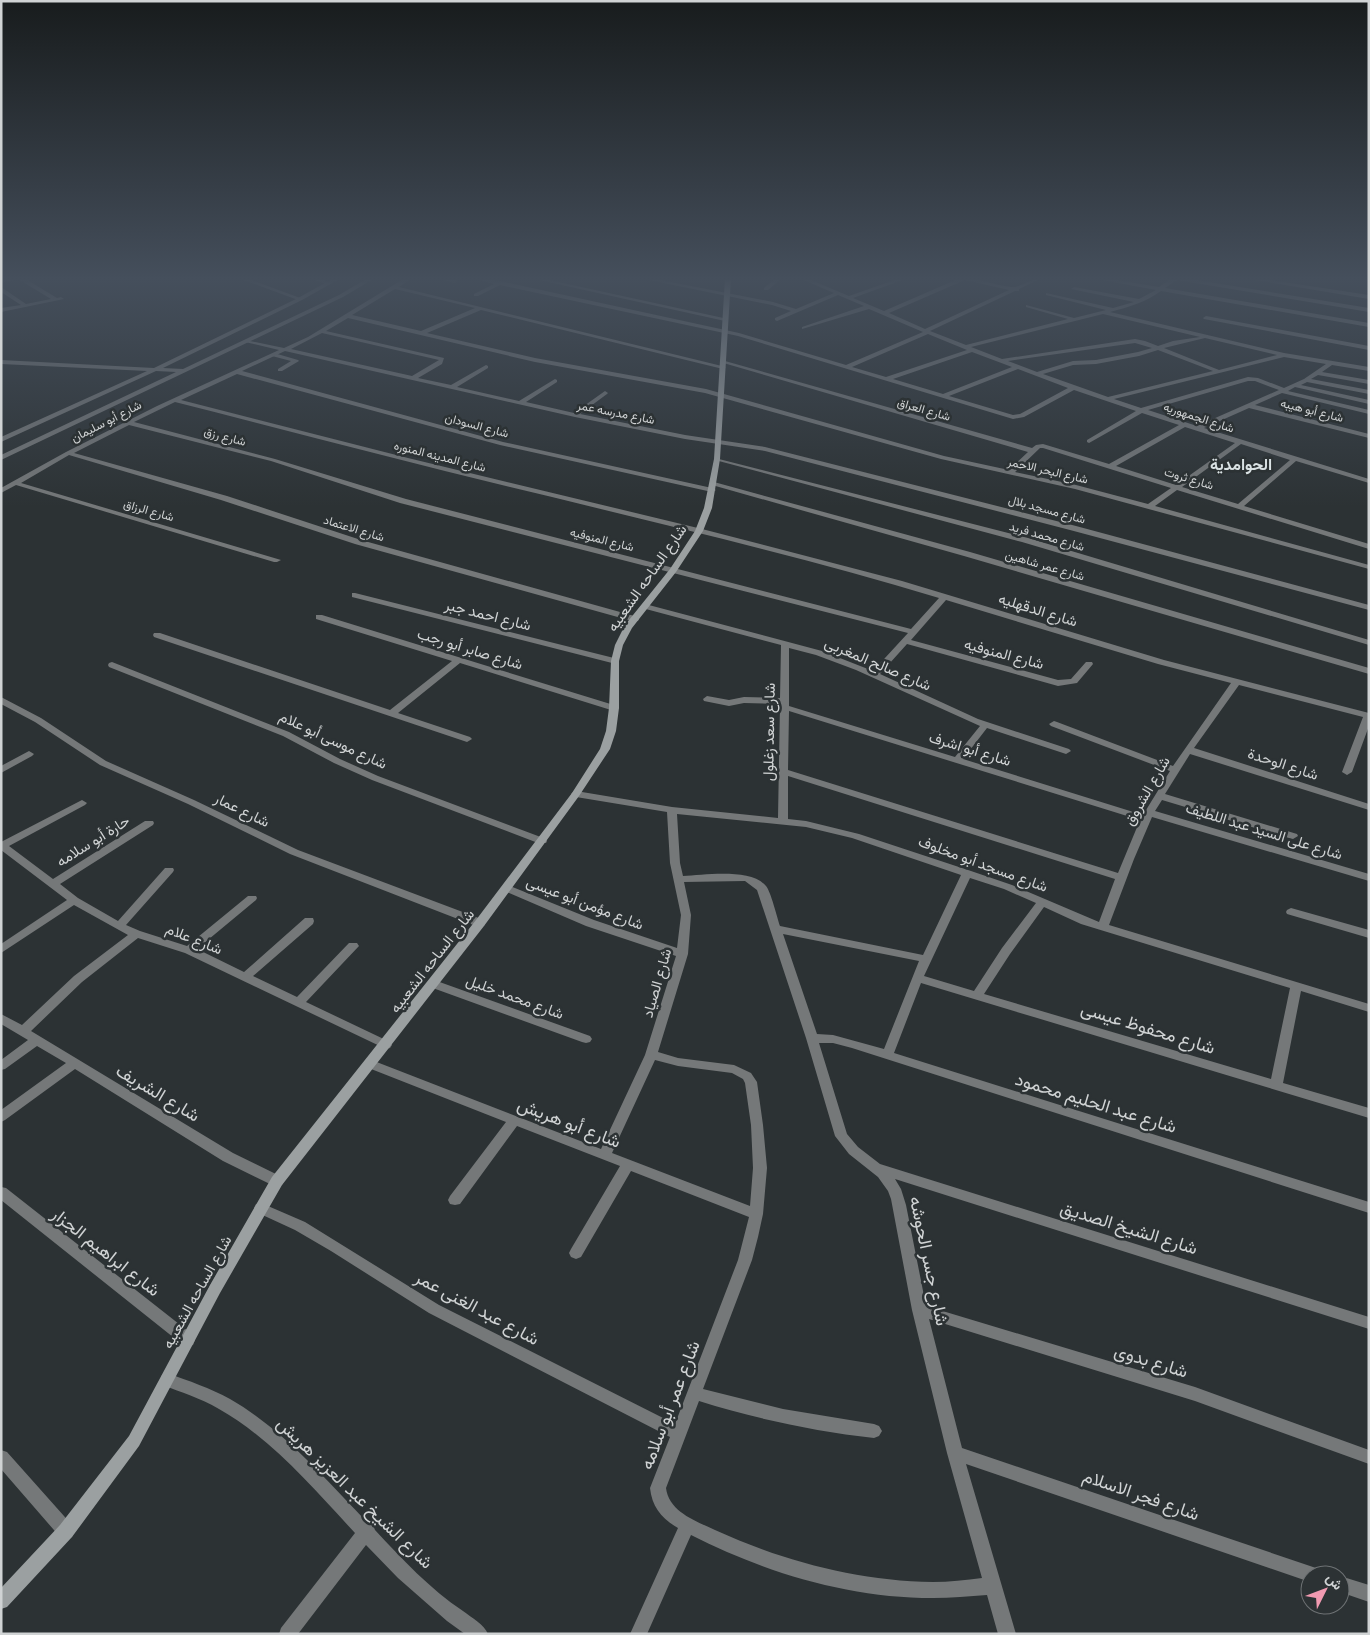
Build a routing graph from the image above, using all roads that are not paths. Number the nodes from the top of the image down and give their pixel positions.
1 (186, 354) edge
2 (220, 354) edge
3 (308, 354) edge
4 (418, 354) edge
5 (512, 354) edge
6 (681, 354) edge
7 (723, 354) edge
8 (802, 354) edge
9 (875, 354) edge
10 (959, 354) edge
11 (983, 354) edge
12 (1046, 354) edge
13 (1131, 354) edge
14 (1174, 354) edge
15 (1281, 354) edge
16 (274, 355) joint
17 (1284, 355) junction
18 (1001, 361) junction
19 (1, 362) edge
20 (1331, 363) junction
21 (723, 364) junction
22 (486, 367) dead end
23 (846, 367) junction
24 (1017, 367) junction
25 (1369, 369) edge
26 (154, 370) junction
27 (280, 370) dead end
28 (186, 371) junction
29 (238, 372) junction
30 (1220, 372) junction
31 (1318, 373) junction
32 (1037, 374) junction
33 (412, 379) junction
34 (887, 379) junction
35 (1306, 380) junction
36 (555, 381) dead end
37 (1369, 382) edge
38 (1294, 385) junction
39 (1074, 387) junction
40 (450, 388) junction
41 (1283, 391) junction
42 (1369, 392) edge
43 (605, 393) dead end
44 (721, 396) junction
45 (943, 396) junction
46 (1108, 399) junction
47 (176, 400) junction
48 (1369, 402) edge
49 (520, 403) junction
50 (1250, 406) junction
51 (1142, 410) junction
52 (1369, 412) edge
53 (575, 415) junction
54 (129, 422) junction
55 (1184, 425) junction
56 (1197, 429) junction
57 (1369, 436) edge
58 (2, 439) edge
59 (717, 441) junction
60 (1089, 441) dead end
61 (1240, 442) junction
62 (1033, 451) junction
63 (68, 453) junction
64 (1, 458) edge
65 (717, 459) junction
66 (1295, 459) junction
67 (1111, 466) junction
68 (316, 473) joint
69 (1010, 473) junction
70 (1369, 481) edge
71 (15, 483) junction
72 (1178, 486) junction
73 (713, 487) junction
74 (1, 491) edge
75 (1240, 506) junction
76 (1149, 507) junction
77 (699, 531) junction
78 (1369, 547) edge
79 (277, 560) dead end
80 (1369, 567) edge
81 (673, 570) junction
82 (355, 595) dead end
83 (945, 596) junction
84 (645, 606) junction
85 (1369, 608) edge
86 (319, 617) dead end
87 (635, 619) junction
88 (913, 632) junction
89 (157, 635) dead end
90 (905, 641) junction
91 (1369, 643) edge
92 (785, 644) junction
93 (459, 660) junction
94 (615, 661) junction
95 (1088, 664) dead end
96 (112, 665) dead end
97 (1369, 671) edge
98 (875, 675) junction
99 (1237, 681) junction
100 (706, 699) dead end
101 (1, 700) edge
102 (784, 704) junction
103 (614, 708) junction
104 (391, 714) junction
105 (1368, 716) edge
106 (1054, 724) dead end
107 (985, 725) junction
108 (467, 739) dead end
109 (1189, 750) junction
110 (1066, 751) dead end
111 (29, 754) dead end
112 (957, 761) junction
113 (1, 770) edge
114 (1176, 770) junction
115 (783, 771) junction
116 (1347, 772) dead end
117 (576, 794) junction
118 (1160, 796) junction
119 (82, 804) dead end
120 (1369, 807) edge
121 (672, 810) junction
122 (1148, 816) junction
123 (783, 821) junction
124 (150, 823) dead end
125 (1294, 836) dead end
126 (542, 841) junction
127 (2, 846) edge
128 (168, 870) dead end
129 (967, 873) junction
130 (1120, 877) junction
131 (1369, 878) edge
132 (678, 880) junction
133 (52, 884) junction
134 (506, 888) junction
135 (252, 898) dead end
136 (74, 900) junction
137 (1043, 901) junction
138 (1291, 912) dead end
139 (309, 921) dead end
140 (480, 923) junction
141 (119, 926) junction
142 (1103, 926) junction
143 (776, 929) junction
144 (136, 934) junction
145 (1369, 934) edge
146 (353, 946) dead end
147 (1, 949) edge
148 (189, 950) junction
149 (682, 954) junction
150 (926, 959) junction
151 (245, 977) junction
152 (917, 978) junction
153 (434, 984) junction
154 (1296, 986) junction
155 (977, 996) junction
156 (298, 1003) junction
157 (1369, 1008) edge
158 (1, 1018) edge
159 (23, 1031) junction
160 (812, 1038) junction
161 (586, 1039) dead end
162 (37, 1040) junction
163 (386, 1045) junction
164 (651, 1055) junction
165 (887, 1056) junction
166 (75, 1063) junction
167 (370, 1064) junction
168 (1, 1066) edge
169 (1276, 1085) junction
170 (1369, 1113) edge
171 (1, 1117) edge
172 (514, 1120) junction
173 (605, 1155) junction
174 (628, 1164) junction
175 (879, 1169) junction
176 (277, 1181) junction
177 (1, 1192) edge
178 (455, 1200) dead end
179 (261, 1208) junction
180 (1369, 1208) edge
181 (756, 1214) junction
182 (576, 1253) dead end
183 (919, 1310) junction
184 (1369, 1323) edge
185 (188, 1340) junction
186 (167, 1380) junction
187 (694, 1393) junction
188 (874, 1431) dead end
189 (679, 1434) junction
190 (955, 1453) junction
191 (1, 1457) edge
192 (1369, 1457) edge
193 (688, 1524) junction
194 (66, 1531) junction
195 (367, 1531) junction
196 (1300, 1571) edge
197 (992, 1586) junction
198 (1350, 1587) edge
199 (1369, 1594) edge
200 (1, 1602) edge
201 (287, 1634) edge
202 (480, 1634) edge
203 (638, 1634) edge
204 (1007, 1634) edge

1 - 26 street
2 - 28 street
3 - 33 street, شارع مدرسه عمر
4 - 33 street
5 - 44 street, شارع البحر الاحمر
6 - 21 street, شارع العراق
7 - 21 main road, شارع الساحه الشعبيه
8 - 23 street
9 - 23 street
10 - 34 street
11 - 18 street, شارع الجمهوريه
12 - 18 street
13 - 32 street
14 - 30 street
15 - 17 street
16 - 27 street
16 - 29 street, شارع أبو سليمان
17 - 20 street
17 - 30 street
18 - 24 street, شارع الجمهوريه
19 - 26 street
20 - 25 street
20 - 31 street
21 - 44 main road, شارع الساحه الشعبيه
21 - 62 street, شارع العراق
22 - 40 street
23 - 34 street
24 - 32 street, شارع الجمهوريه
24 - 45 street
26 - 28 street
26 - 58 street
28 - 64 street
29 - 47 street, شارع أبو سليمان
29 - 73 street, شارع السودان
30 - 46 street
31 - 35 street
31 - 37 street
32 - 39 street, شارع الجمهوريه
33 - 40 street, شارع مدرسه عمر
34 - 45 street
35 - 38 street
35 - 42 street
36 - 49 street
38 - 41 street
38 - 48 street
39 - 45 street
39 - 46 street, شارع الجمهوريه
40 - 49 street, شارع مدرسه عمر
41 - 50 street
41 - 51 street
41 - 52 street
43 - 53 street
44 - 59 main road, شارع الساحه الشعبيه
44 - 69 street, شارع البحر الاحمر
46 - 51 street, شارع الجمهوريه
47 - 54 street, شارع أبو سليمان
47 - 77 street, شارع المدينه المنوره
49 - 53 street, شارع مدرسه عمر
50 - 56 street
50 - 57 street, شارع أبو هيبه
51 - 55 street, شارع الجمهوريه
51 - 60 street
53 - 59 street, شارع مدرسه عمر
54 - 63 street, شارع أبو سليمان
54 - 68 street, شارع رزق
55 - 56 street, شارع الجمهوريه
55 - 67 street
56 - 61 street, شارع الجمهوريه
59 - 65 main road, شارع الساحه الشعبيه
59 - 85 street, شارع مسجد بلال
61 - 66 street, شارع الجمهوريه
61 - 72 street
62 - 67 street, شارع ثروت
62 - 69 street
63 - 71 street, شارع أبو سليمان
63 - 87 street, شارع الاعتماد
65 - 73 main road, شارع الساحه الشعبيه
65 - 91 street, شارع محمد فريد
66 - 70 street, شارع الجمهوريه
66 - 75 street
67 - 72 street, شارع ثروت
68 - 81 street, شارع المنوفيه
69 - 76 street, شارع البحر الاحمر
71 - 74 street, شارع أبو سليمان
71 - 79 street, شارع الرزاق
72 - 75 street, شارع ثروت
72 - 76 street
73 - 77 main road, شارع الساحه الشعبيه
73 - 97 street, شارع عمر شاهين
75 - 78 street, شارع ثروت
76 - 80 street, شارع البحر الاحمر
77 - 81 main road, شارع الساحه الشعبيه
77 - 83 street, شارع الدقهليه
81 - 84 main road, شارع الساحه الشعبيه
81 - 88 street, شارع المنوفيه
82 - 94 street, شارع احمد جبر
83 - 88 street
83 - 99 street, شارع الدقهليه
84 - 87 main road, شارع الساحه الشعبيه
84 - 92 street, شارع صالح المغربى
86 - 93 street, شارع صابر أبو رجب
87 - 94 main road, شارع الساحه الشعبيه
88 - 90 street
89 - 104 street
90 - 95 street, شارع المنوفيه
90 - 98 street
92 - 98 street, شارع صالح المغربى
92 - 102 street, شارع سعد زغلول
93 - 103 street, شارع صابر أبو رجب
93 - 104 street
94 - 103 main road, شارع الساحه الشعبيه
96 - 126 street, شارع موسى أبو علام
98 - 107 street, شارع صالح المغربى
99 - 105 street, شارع الدقهليه
99 - 109 street, شارع الشروق
100 - 102 street, شارع أبو اشرف
101 - 140 street, شارع عمار
102 - 112 street, شارع أبو اشرف
102 - 115 street, شارع سعد زغلول
103 - 117 main road, شارع الساحه الشعبيه
104 - 108 street
105 - 116 street
106 - 114 street
107 - 110 street, شارع صالح المغربى
107 - 112 street
109 - 114 street, شارع الشروق
109 - 120 street, شارع الوحدة
111 - 113 street
112 - 122 street, شارع أبو اشرف
114 - 118 street, شارع الشروق
115 - 123 street, شارع سعد زغلول
115 - 130 street
117 - 121 street, شارع مسجد أبو مخلوف
117 - 126 main road, شارع الساحه الشعبيه
118 - 122 street, شارع الشروق
118 - 125 street
119 - 127 street
121 - 123 street, شارع مسجد أبو مخلوف
121 - 132 street, شارع الصياد
122 - 130 street, شارع الشروق
122 - 131 street, شارع على السيد عبد اللطيف
123 - 129 street, شارع مسجد أبو مخلوف
124 - 133 street, حارة أبو سلامه
126 - 134 main road, شارع الساحه الشعبيه
127 - 133 street, شارع علام
128 - 141 street
129 - 137 street, شارع مسجد أبو مخلوف
129 - 150 street
130 - 142 street, شارع الشروق
132 - 143 street, شارع جسر الحوشه
132 - 149 street, شارع الصياد
133 - 136 street, شارع علام
134 - 140 main road, شارع الساحه الشعبيه
134 - 149 street, شارع مؤمن أبو عيسى
135 - 148 street
136 - 141 street, شارع علام
136 - 147 street
137 - 142 street, شارع مسجد أبو مخلوف
137 - 155 street
138 - 145 street
139 - 151 street
140 - 153 main road, شارع الساحه الشعبيه
141 - 144 street, شارع علام
142 - 154 street, شارع مسجد أبو مخلوف
143 - 150 street
143 - 160 street, شارع جسر الحوشه
144 - 148 street, شارع علام
144 - 159 street
146 - 156 street
148 - 151 street, شارع علام
149 - 164 street, شارع الصياد
150 - 152 street
151 - 156 street, شارع علام
152 - 155 street, شارع محفوظ عيسى
152 - 165 street
153 - 161 street, شارع محمد خليل
153 - 163 main road, شارع الساحه الشعبيه
154 - 157 street, شارع مسجد أبو مخلوف
154 - 169 street
155 - 169 street, شارع محفوظ عيسى
156 - 163 street, شارع علام
158 - 159 street, شارع الشريف
159 - 162 street, شارع الشريف
160 - 165 street, شارع عبد الحليم محمود
160 - 175 street, شارع جسر الحوشه
162 - 166 street, شارع الشريف
162 - 168 street
163 - 167 main road, شارع الساحه الشعبيه
164 - 173 street, شارع الصياد
164 - 181 street, شارع عمر أبو سلامه
165 - 180 street, شارع عبد الحليم محمود
166 - 171 street
166 - 176 street, شارع الشريف
167 - 172 street, شارع أبو هريش
167 - 176 main road, شارع الساحه الشعبيه
169 - 170 street, شارع محفوظ عيسى
172 - 173 street, شارع أبو هريش
172 - 178 street
173 - 174 street, شارع أبو هريش
174 - 181 street, شارع أبو هريش
174 - 182 street
175 - 183 street, شارع جسر الحوشه
175 - 184 street, شارع الشيخ الصديق
176 - 179 main road, شارع الساحه الشعبيه
177 - 185 street, شارع ابراهيم الجزار
179 - 185 main road, شارع الساحه الشعبيه
179 - 189 street, شارع عبد الغنى عمر
181 - 187 street, شارع عمر أبو سلامه
183 - 190 street, شارع جسر الحوشه
183 - 192 street, شارع بدوى
185 - 186 main road, شارع الساحه الشعبيه
186 - 194 main road, شارع الساحه الشعبيه
186 - 195 street, شارع الشيخ عبد العزيز هريش
187 - 188 street
187 - 189 street, شارع عمر أبو سلامه
189 - 193 street, شارع عمر أبو سلامه
190 - 196 street, شارع فجر الاسلام
190 - 197 street, شارع جسر الحوشه
191 - 194 street
193 - 197 street, شارع عمر أبو سلامه
193 - 203 street
194 - 200 main road, شارع الساحه الشعبيه
195 - 201 street
195 - 202 street, شارع الشيخ عبد العزيز هريش
197 - 204 street, شارع جسر الحوشه
198 - 199 street

